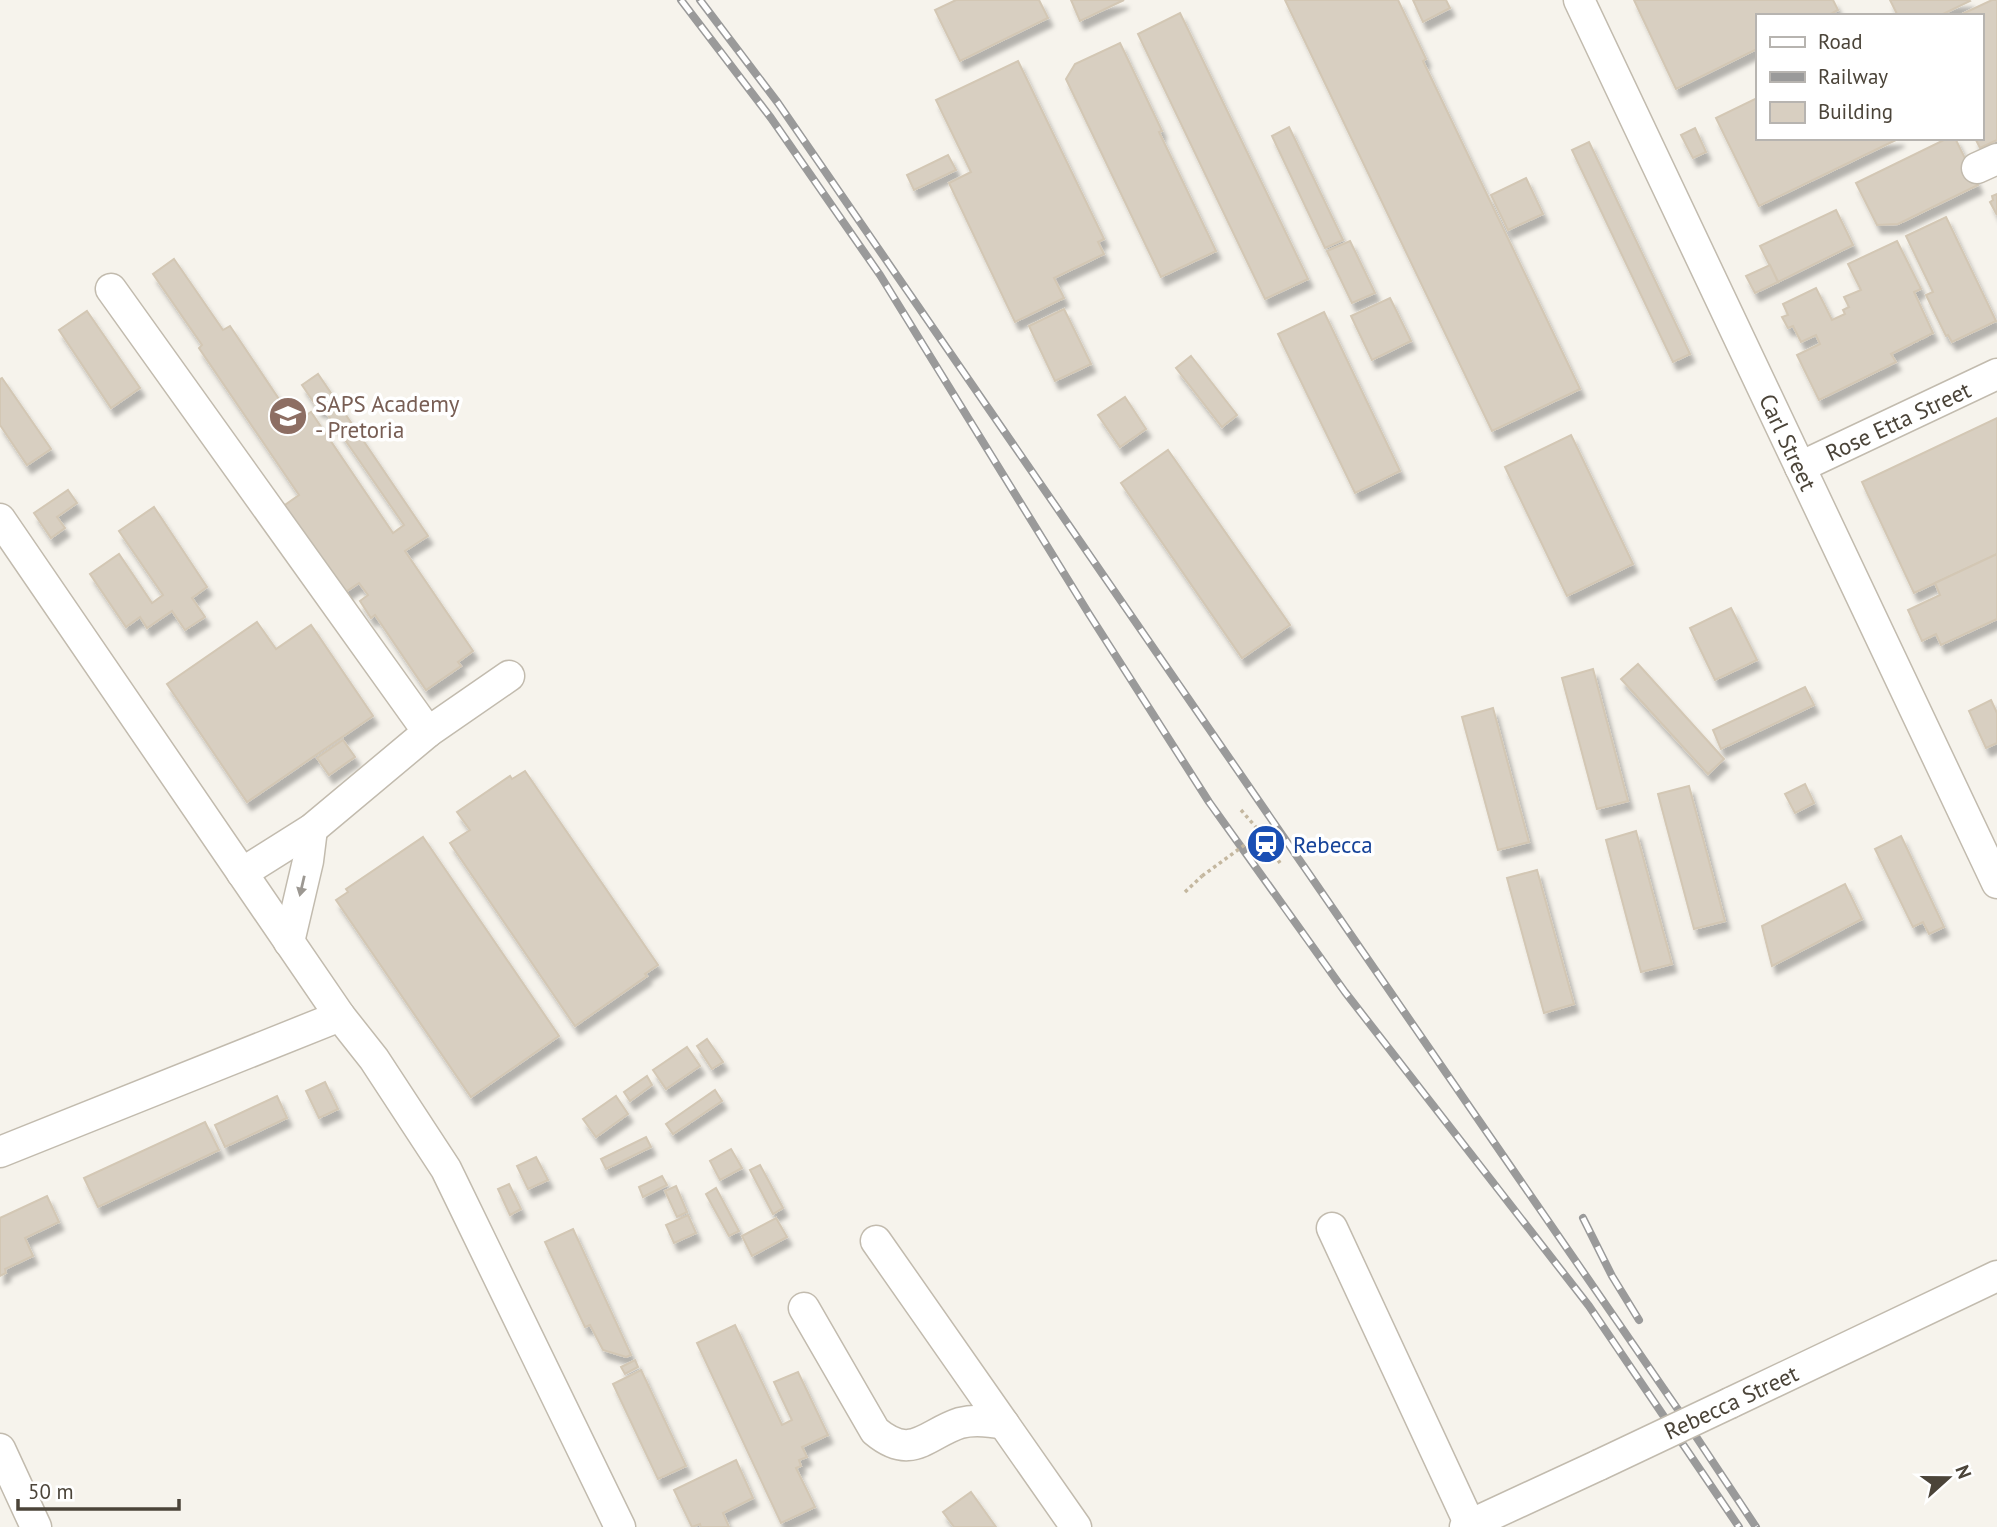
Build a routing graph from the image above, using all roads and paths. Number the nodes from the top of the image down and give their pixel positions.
1 (1579, 0) edge
2 (111, 289) dead end
3 (1997, 374) edge
4 (1800, 467) junction
5 (0, 519) edge
6 (509, 676) dead end
7 (428, 732) junction
8 (1241, 810) dead end
9 (312, 829) junction
10 (1261, 834) junction
11 (1280, 863) dead end
12 (242, 873) junction
13 (1997, 883) edge
14 (1185, 892) dead end
15 (289, 942) junction
16 (341, 1016) junction
17 (0, 1152) edge
18 (1332, 1228) dead end
19 (876, 1241) dead end
20 (1997, 1276) edge
21 (804, 1308) dead end
22 (1004, 1424) junction
23 (0, 1449) edge
24 (1467, 1526) edge
25 (36, 1527) edge
26 (620, 1527) edge
27 (1076, 1527) edge

1 - 4 street, Carl Street
2 - 7 street
3 - 4 street, Rose Etta Street
4 - 13 street, Carl Street
5 - 12 street
6 - 7 street
7 - 9 street
8 - 10 path
9 - 12 street
9 -> 15 street
10 - 11 path
10 - 14 path, bridge
12 - 15 street
15 - 16 street
16 - 17 street
16 - 26 street
18 - 24 street
19 - 22 street
20 - 24 street, Rebecca Street, bridge
21 - 22 street
22 - 27 street
23 - 25 street

